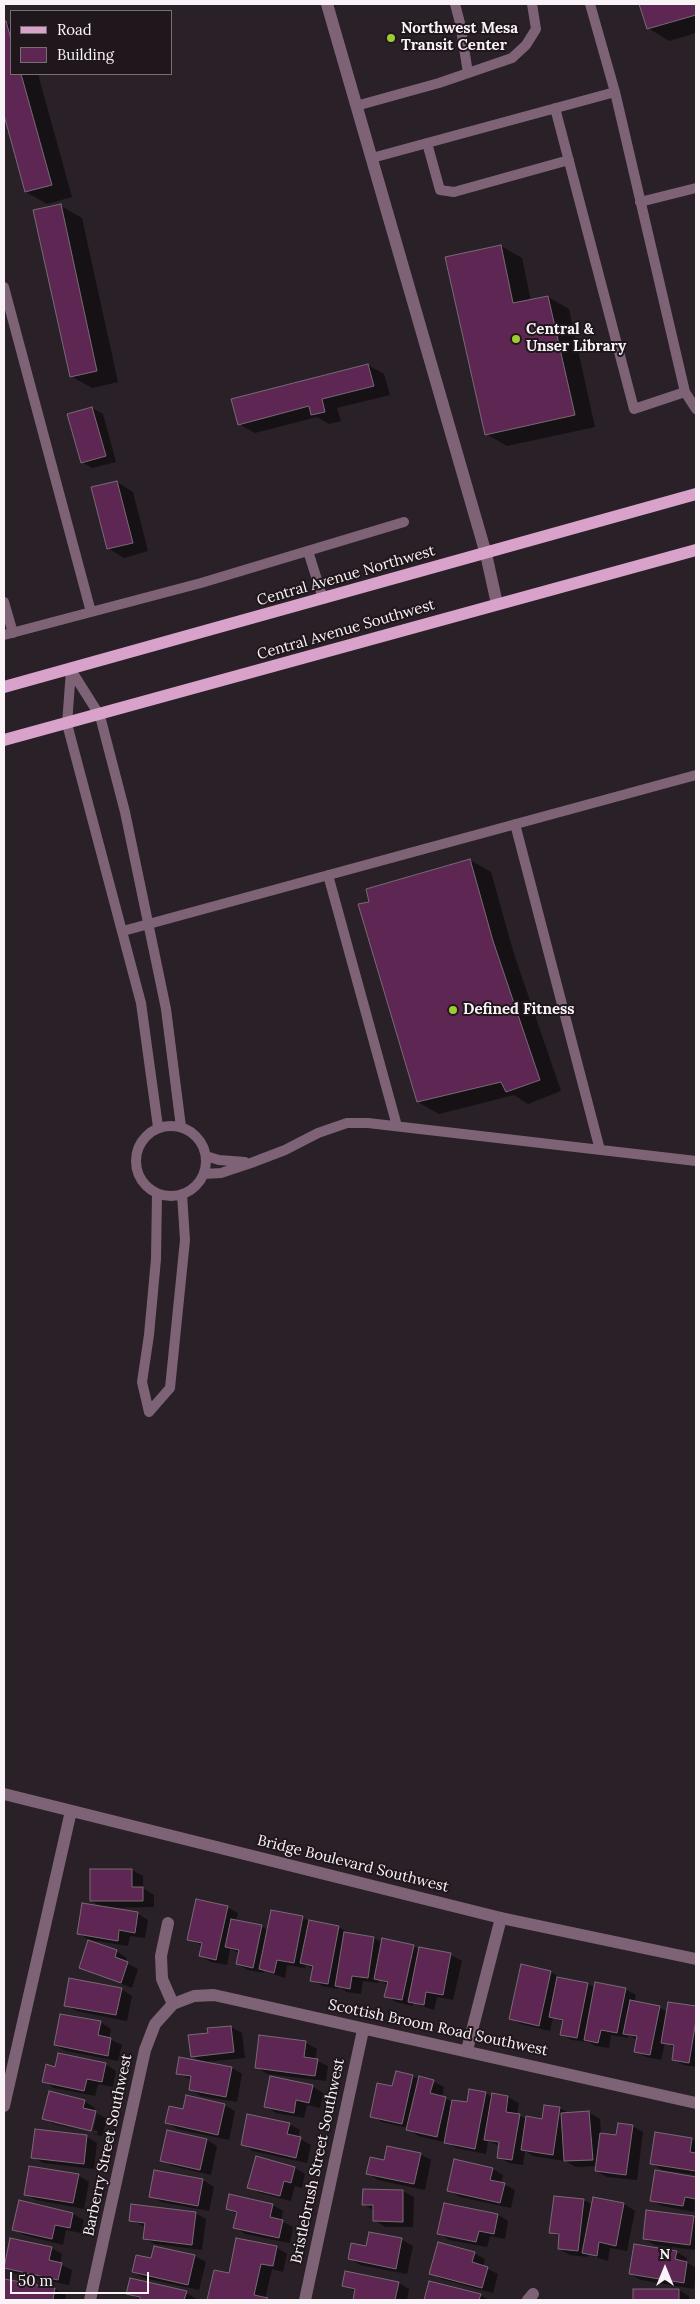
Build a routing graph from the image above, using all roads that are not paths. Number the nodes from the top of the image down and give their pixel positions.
1 (327, 4) edge
2 (455, 4) edge
3 (532, 4) edge
4 (590, 4) edge
5 (468, 73) junction
6 (615, 92) junction
7 (356, 106) junction
8 (555, 108) junction
9 (427, 143) junction
10 (372, 158) junction
11 (569, 160) junction
12 (696, 188) edge
13 (640, 202) junction
14 (4, 287) edge
15 (685, 392) junction
16 (696, 409) edge
17 (696, 494) edge
18 (404, 522) dead end
19 (696, 550) edge
20 (308, 551) junction
21 (486, 554) junction
22 (323, 599) junction
23 (4, 602) edge
24 (498, 604) junction
25 (91, 612) junction
26 (9, 634) edge
27 (71, 670) junction
28 (4, 687) edge
29 (100, 716) junction
30 (67, 724) junction
31 (4, 740) edge
32 (696, 775) edge
33 (515, 824) junction
34 (328, 875) junction
35 (148, 924) junction
36 (123, 931) junction
37 (397, 1126) junction
38 (158, 1127) junction
39 (181, 1127) junction
40 (600, 1150) junction
41 (206, 1156) junction
42 (696, 1160) edge
43 (251, 1163) junction
44 (204, 1174) junction
45 (157, 1193) junction
46 (182, 1194) junction
47 (4, 1794) edge
48 (71, 1811) junction
49 (501, 1918) junction
50 (168, 1923) dead end
51 (696, 1959) edge
52 (173, 2004) junction
53 (363, 2030) junction
54 (467, 2050) junction
55 (696, 2102) edge
56 (4, 2106) edge
57 (90, 2300) edge
58 (305, 2300) edge

1 - 7 street
2 - 5 lane
3 - 5 lane
4 - 6 lane
5 - 7 lane
6 - 8 lane
6 - 13 lane
7 - 10 street
8 - 9 lane
8 - 11 lane
9 - 10 lane
9 - 11 lane
10 - 21 street
11 - 15 lane
12 - 13 lane
13 - 15 lane
14 - 25 lane
15 - 16 lane
17 - 21 main road, Central Avenue Northwest
18 - 20 lane
19 - 24 main road, Central Avenue Southwest
20 - 22 lane
20 - 25 lane
21 - 22 main road, Central Avenue Northwest
21 - 24 street
22 - 27 main road, Central Avenue Northwest
23 - 26 lane
24 - 29 main road, Central Avenue Southwest
25 - 26 lane
27 - 28 main road, Central Avenue Northwest
27 - 29 lane
27 - 30 lane
29 - 30 main road, Central Avenue Southwest
29 - 35 lane
30 - 31 main road, Central Avenue Southwest
30 - 36 lane
32 - 33 lane
33 - 34 lane
33 - 40 lane
34 - 35 lane
34 - 37 lane
35 - 36 lane
35 - 39 lane
36 - 38 lane
37 - 40 lane
37 - 43 lane
38 - 39 lane
38 - 45 lane
39 - 41 lane
40 - 42 lane
41 - 43 lane
41 - 44 lane
43 - 44 lane
44 - 46 lane
45 - 46 lane
45 - 46 lane
47 - 48 street, Bridge Boulevard Southwest
48 - 49 street, Bridge Boulevard Southwest
48 - 56 street
49 - 51 street, Bridge Boulevard Southwest
49 - 54 street
50 - 52 street
52 - 53 street, Scottish Broom Road Southwest
52 - 57 street, Barberry Street Southwest
53 - 54 street, Scottish Broom Road Southwest
53 - 58 street, Bristlebrush Street Southwest
54 - 55 street, Scottish Broom Road Southwest

